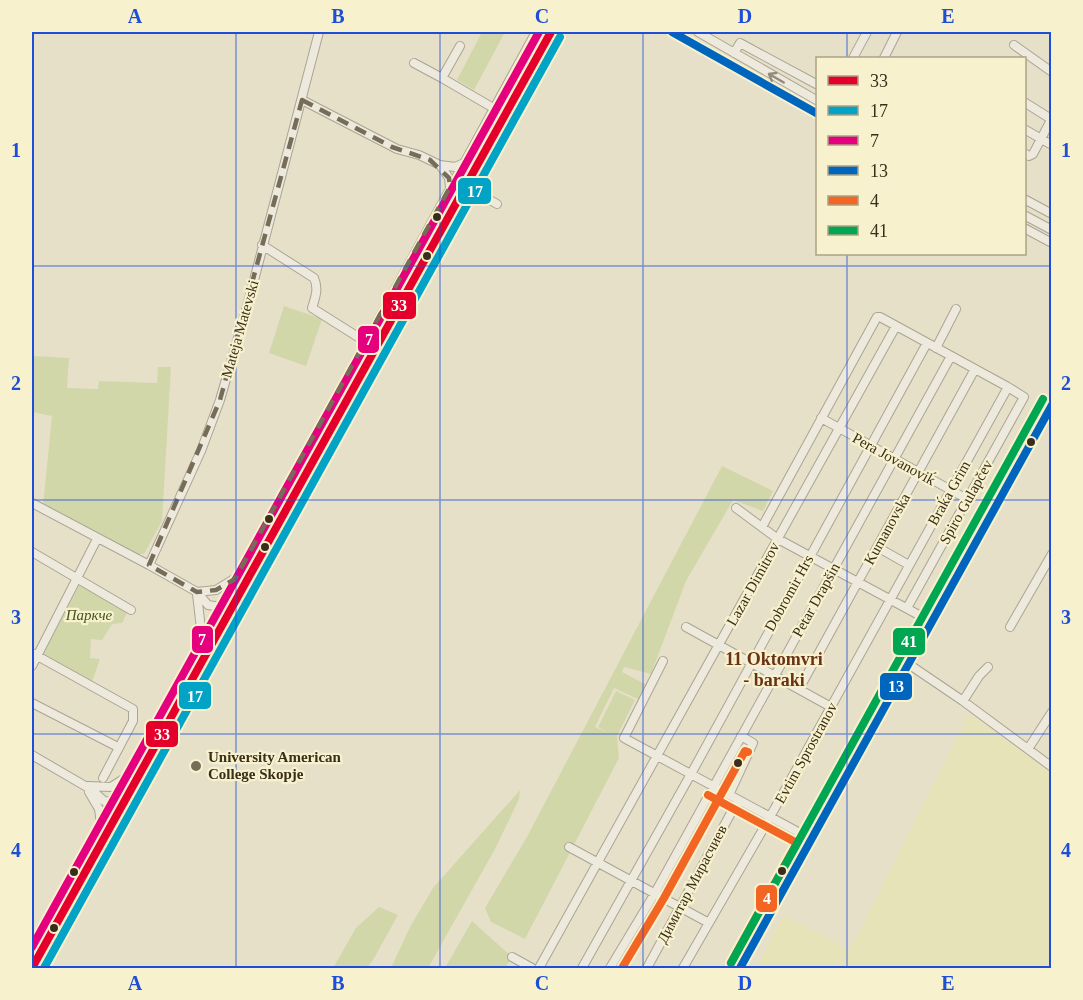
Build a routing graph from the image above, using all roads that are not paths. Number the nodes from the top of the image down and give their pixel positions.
1 (319, 32) edge
2 (536, 32) edge
3 (551, 32) edge
4 (672, 32) edge
5 (698, 32) edge
6 (867, 32) edge
7 (897, 32) edge
8 (1014, 45) dead end
9 (460, 46) dead end
10 (734, 53) junction
11 (854, 57) edge
12 (884, 57) edge
13 (414, 63) dead end
14 (1052, 72) edge
15 (442, 78) junction
16 (816, 84) edge
17 (302, 100) junction
18 (816, 100) edge
19 (1026, 103) edge
20 (495, 109) junction
21 (816, 113) edge
22 (1051, 119) edge
23 (1026, 130) edge
24 (1040, 140) junction
25 (1052, 145) edge
26 (1026, 154) edge
27 (465, 162) junction
28 (440, 165) junction
29 (465, 186) junction
30 (450, 188) junction
31 (1026, 200) edge
32 (498, 204) dead end
33 (1052, 214) edge
34 (1026, 216) edge
35 (1026, 229) edge
36 (1052, 230) edge
37 (1052, 243) edge
38 (262, 245) junction
39 (956, 309) dead end
40 (896, 326) junction
41 (366, 342) junction
42 (927, 343) junction
43 (936, 348) junction
44 (951, 356) junction
45 (975, 369) junction
46 (1008, 387) junction
47 (1052, 404) edge
48 (1052, 413) edge
49 (1044, 417) junction
50 (821, 418) junction
51 (839, 428) junction
52 (870, 446) junction
53 (894, 459) junction
54 (918, 472) junction
55 (950, 490) junction
56 (967, 499) junction
57 (32, 503) edge
58 (736, 508) dead end
59 (762, 527) junction
60 (97, 539) junction
61 (778, 539) junction
62 (877, 548) junction
63 (32, 552) edge
64 (1052, 554) edge
65 (810, 556) junction
66 (149, 565) junction
67 (909, 565) junction
68 (834, 569) junction
69 (78, 579) junction
70 (235, 579) junction
71 (858, 582) junction
72 (197, 592) junction
73 (890, 599) junction
74 (220, 606) junction
75 (907, 608) junction
76 (131, 610) dead end
77 (230, 612) junction
78 (930, 621) junction
79 (686, 627) dead end
80 (1010, 627) dead end
81 (202, 639) junction
82 (719, 646) junction
83 (34, 654) edge
84 (663, 661) dead end
85 (751, 663) junction
86 (907, 663) junction
87 (32, 666) edge
88 (988, 667) dead end
89 (774, 675) junction
90 (799, 689) junction
91 (963, 701) junction
92 (32, 703) edge
93 (831, 707) junction
94 (1052, 712) edge
95 (741, 736) junction
96 (114, 745) dead end
97 (1028, 749) junction
98 (32, 755) edge
99 (658, 756) junction
100 (1052, 767) edge
101 (691, 774) junction
102 (128, 777) junction
103 (103, 778) dead end
104 (84, 785) junction
105 (713, 786) junction
106 (729, 795) junction
107 (738, 800) junction
108 (114, 801) junction
109 (123, 806) junction
110 (770, 817) junction
111 (101, 824) junction
112 (811, 839) junction
113 (569, 847) dead end
114 (597, 863) junction
115 (631, 880) junction
116 (655, 893) junction
117 (680, 906) junction
118 (709, 923) junction
119 (32, 945) edge
120 (512, 957) dead end
121 (32, 969) edge
122 (532, 969) edge
123 (539, 969) edge
124 (582, 969) edge
125 (610, 969) edge
126 (647, 969) edge
127 (683, 969) edge
128 (740, 969) edge

1 - 17 street, Mateja Matevski
2 - 20 street
3 - 29 street
4 - 21 street
5 - 10 street
6 - 11 street
7 - 12 street
8 - 14 street
9 - 15 street
10 - 16 street
18 -> 10 street
13 - 15 street
15 - 20 street
17 - 28 street
17 - 38 street, Mateja Matevski
19 - 22 street
20 - 27 street
22 - 24 street
23 - 24 street
24 - 25 street
24 - 26 street
27 - 28 street
27 - 30 street
28 - 30 street
29 - 32 street
29 - 77 street
30 - 41 street
31 - 33 street
34 - 36 street
35 - 37 street
38 - 41 street
38 - 66 street, Mateja Matevski
39 - 43 street
40 - 42 street
40 - 50 street
40 - 51 street, Lazar Dimitrov
41 - 70 street
42 - 43 street
42 - 52 street, Dobromir Hrs
43 - 44 street
44 - 45 street
44 - 53 street, Petar Drapšin
45 - 46 street
45 - 54 street, Kumanovska
46 - 55 street, Braḱa Grim
46 - 56 street, Spiro Gulapčev
47 - 49 street
48 - 49 street
49 - 78 street
50 - 51 street, Pera Jovanoviḱ
50 - 59 street
51 - 52 street, Pera Jovanoviḱ
51 - 61 street, Lazar Dimitrov
52 - 53 street, Pera Jovanoviḱ
52 - 65 street, Dobromir Hrs
53 - 54 street, Pera Jovanoviḱ
53 - 68 street, Petar Drapšin
54 - 55 street, Pera Jovanoviḱ
54 - 62 street, Kumanovska
55 - 56 street, Pera Jovanoviḱ
55 - 67 street, Braḱa Grim
56 - 75 street, Spiro Gulapčev
57 - 60 street
58 - 59 street
59 - 61 street
60 - 66 street
60 - 69 street
61 - 65 street
61 - 82 street, Lazar Dimitrov
62 - 67 street
62 - 71 street, Kumanovska
63 - 69 street
64 - 80 street
65 - 68 street
65 - 85 street, Dobromir Hrs
66 - 72 street
67 - 73 street, Braḱa Grim
68 - 71 street
68 - 89 street, Petar Drapšin
69 - 76 street
69 - 83 street
70 - 72 street
70 - 74 street
71 - 73 street
71 - 90 street, Kumanovska
72 - 74 street
72 - 81 street
73 - 75 street
73 - 93 street, Evtim Sprostranov
74 - 77 street
74 - 81 street
75 - 78 street
77 - 109 street
78 - 86 street
79 - 82 street
81 - 102 street
82 - 85 street
82 - 99 street, Lazar Dimitrov
83 - 87 street
83 - 103 street
84 - 99 street
85 - 89 street
85 - 101 street, Dobromir Hrs
86 - 91 street
86 - 112 street
88 - 91 street
89 - 90 street
89 - 95 street, Petar Drapšin
90 - 93 street
91 - 97 street
92 - 96 street
93 - 110 street, Evtim Sprostranov
94 - 97 street
95 - 105 street, Petar Drapšin
95 - 106 street
97 - 100 street
98 - 104 street
99 - 101 street
99 - 114 street, Lazar Dimitrov
101 - 105 street
101 - 115 street, Dobromir Hrs
102 - 104 street
102 - 108 street
104 - 108 street
104 - 111 street
105 - 106 street
105 - 116 street, Petar Drapšin
106 - 107 street
107 - 110 street
107 - 117 street, Димитар Мирасчиев
108 - 109 street
108 - 111 street
109 - 121 street
110 - 112 street
110 - 118 street, Evtim Sprostranov
111 - 119 street
112 - 128 street
113 - 114 street
114 - 115 street
114 - 123 street, Lazar Dimitrov
115 - 116 street
115 - 124 street, Dobromir Hrs
116 - 117 street
116 - 125 street, Petar Drapšin
117 - 118 street
117 - 126 street, Димитар Мирасчиев
118 - 127 street, Evtim Sprostranov
120 - 122 street

